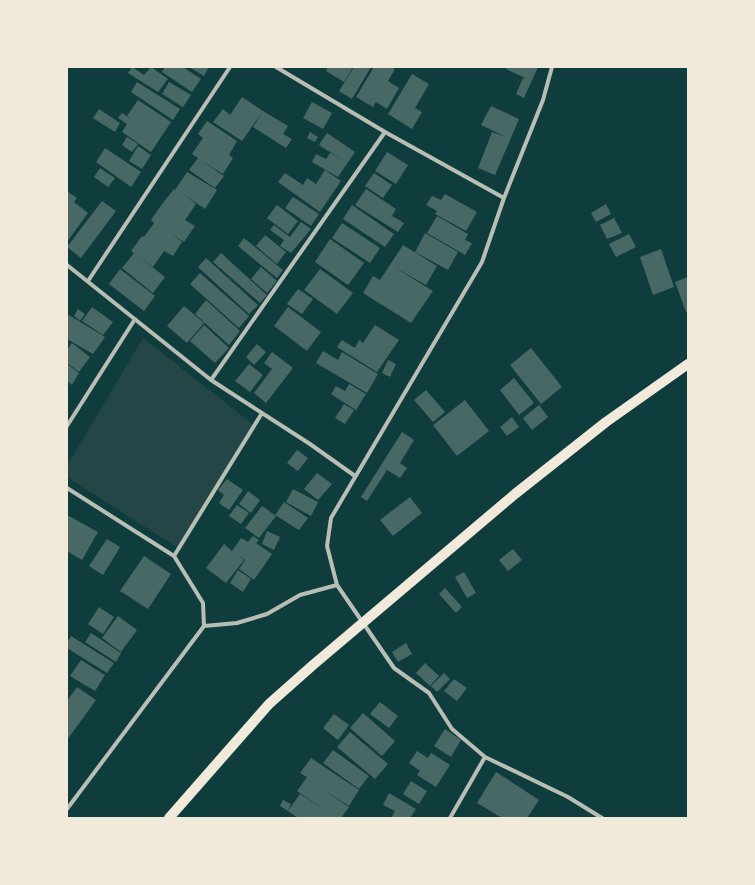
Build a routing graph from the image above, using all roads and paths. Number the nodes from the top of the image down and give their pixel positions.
1 (230, 67) edge
2 (276, 67) edge
3 (552, 67) edge
4 (386, 132) junction
5 (504, 198) junction
6 (67, 265) edge
7 (88, 281) junction
8 (134, 319) junction
9 (688, 364) edge
10 (212, 380) junction
11 (262, 413) junction
12 (67, 426) edge
13 (355, 476) junction
14 (67, 488) edge
15 (174, 556) junction
16 (337, 585) junction
17 (362, 624) junction
18 (204, 626) junction
19 (485, 757) junction
20 (67, 809) edge
21 (169, 818) edge
22 (450, 818) edge
23 (602, 818) edge

1 - 7 street
2 - 4 street
3 - 5 street
4 - 5 street
4 - 10 street
5 - 13 street
6 - 7 street
7 - 8 street
8 - 10 street
8 - 12 street
9 - 17 main road
10 - 11 street
11 - 13 street
11 - 15 street
13 - 16 street
14 - 15 street
15 - 18 street
16 - 17 street
16 - 18 street
17 - 19 street
17 - 21 main road
18 - 20 street
19 - 22 street
19 - 23 street

